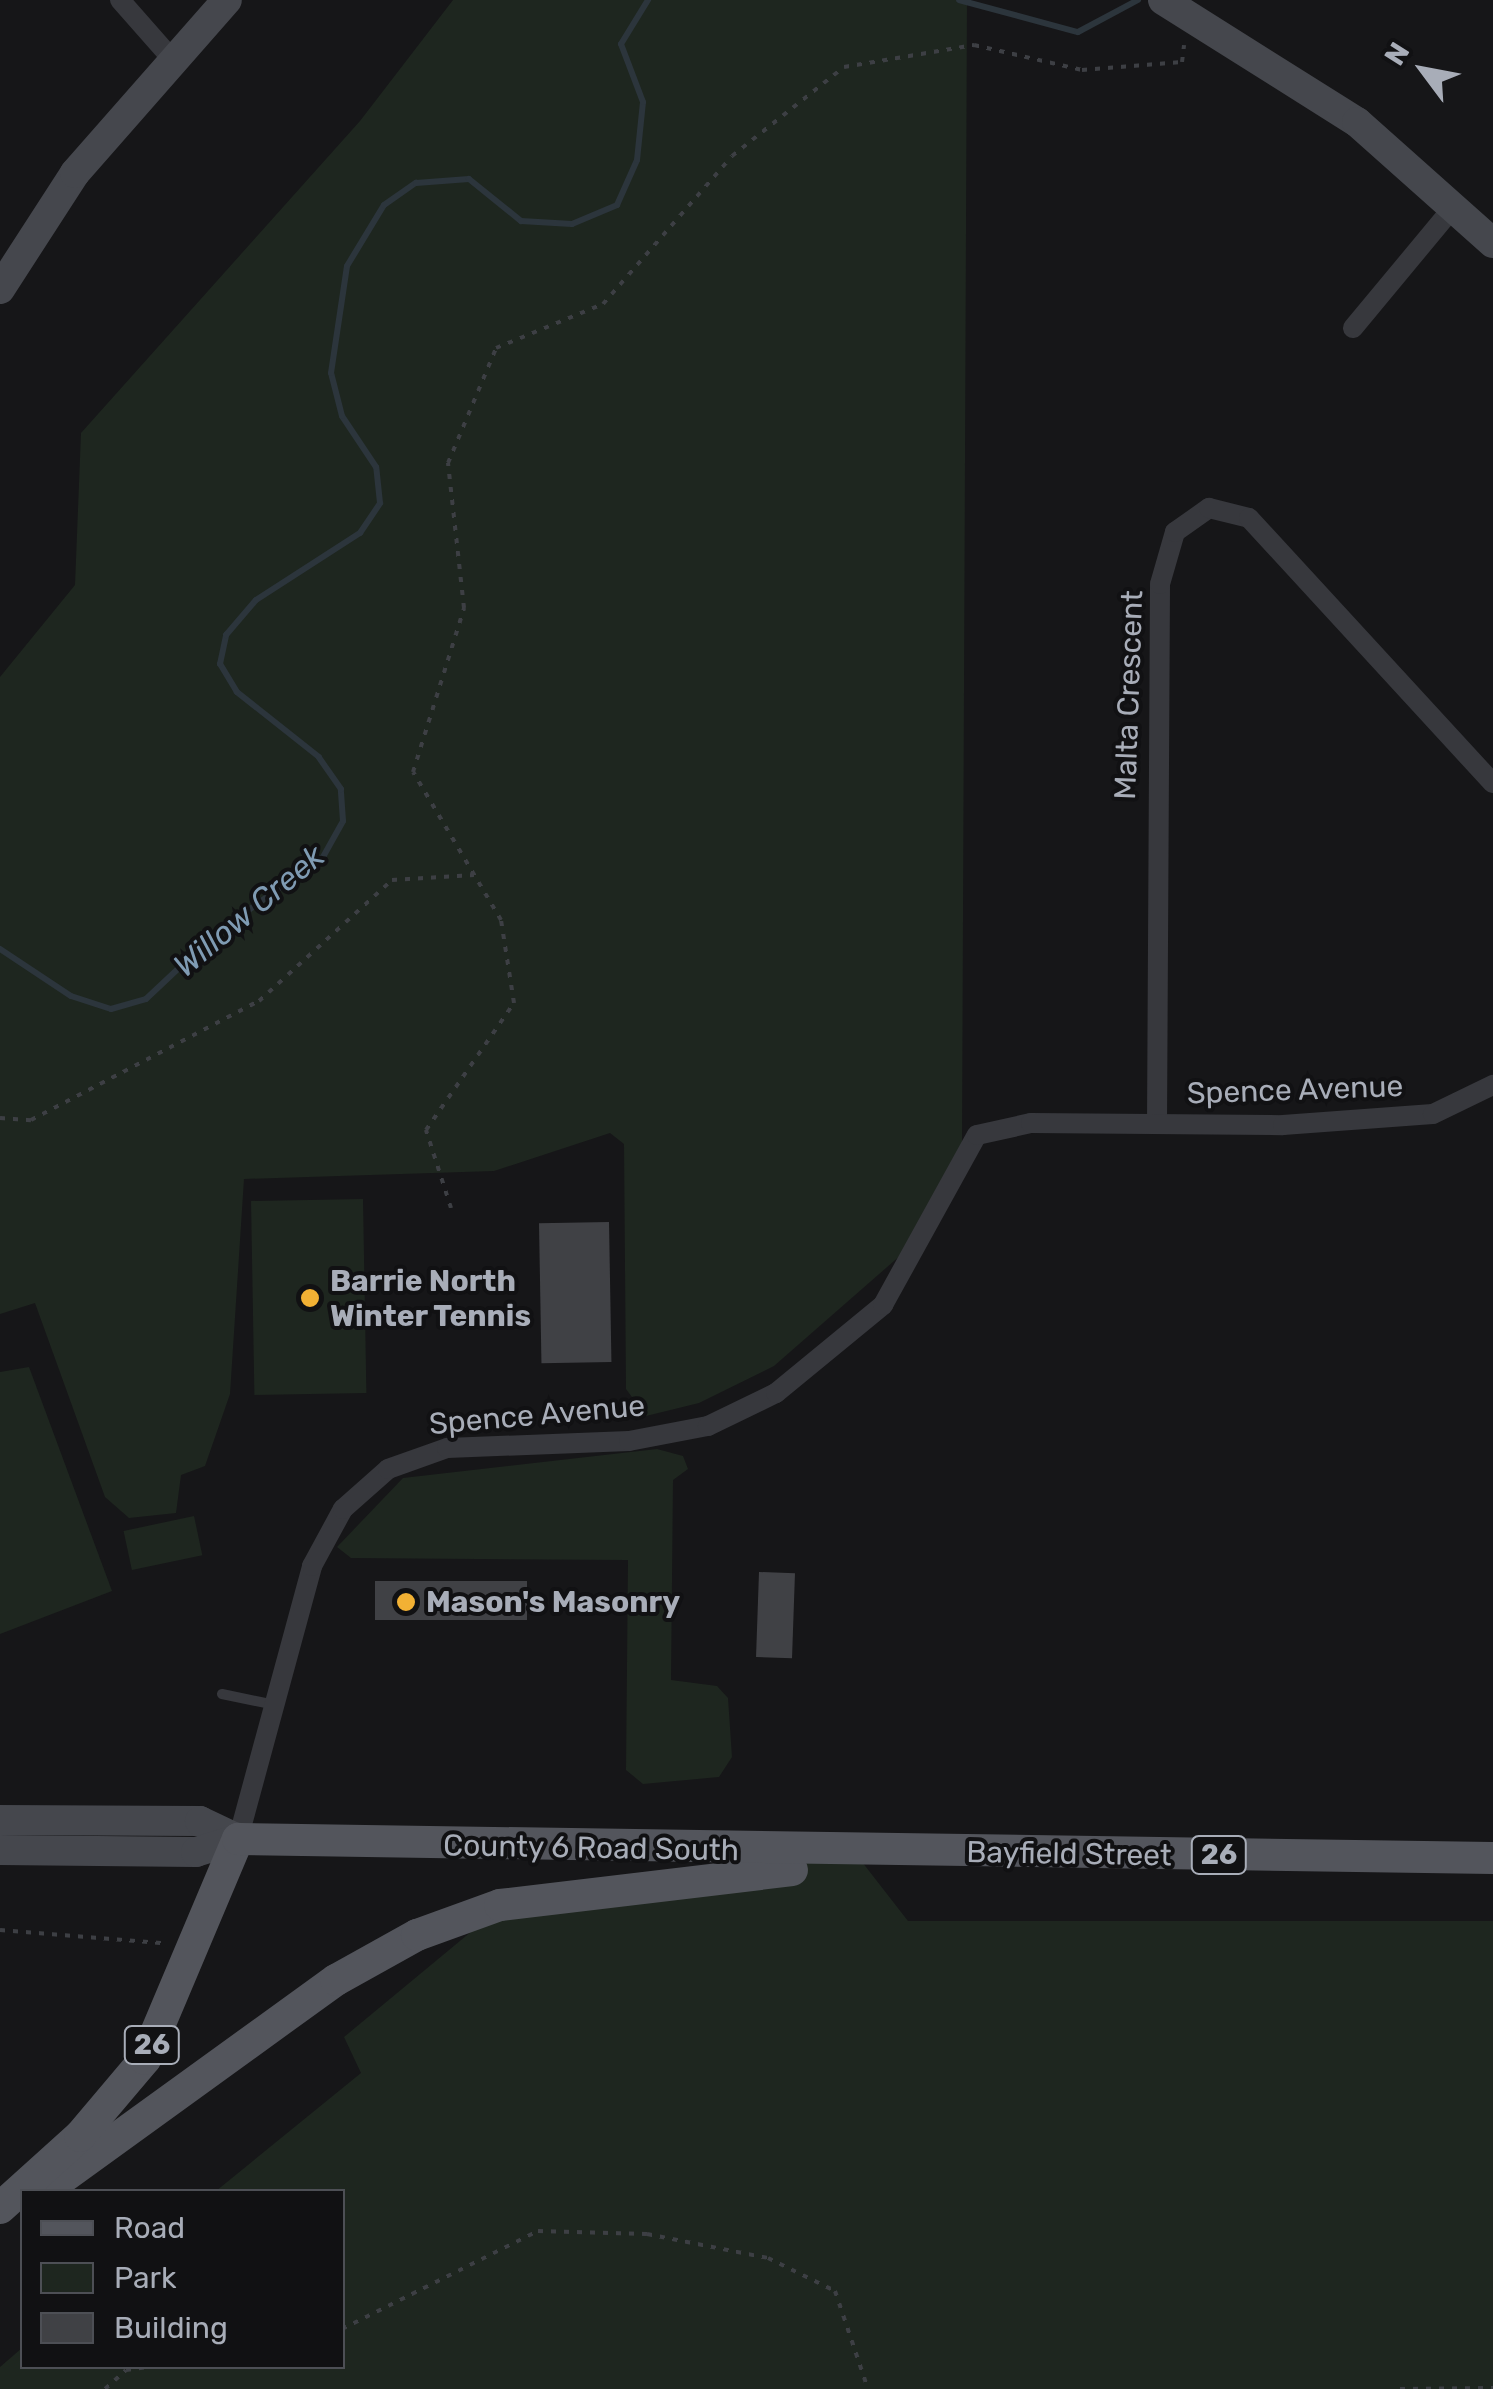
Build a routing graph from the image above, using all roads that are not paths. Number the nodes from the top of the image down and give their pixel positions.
1 (120, 0) edge
2 (228, 0) edge
3 (1176, 8) edge
4 (172, 59) junction
5 (1455, 206) junction
6 (1493, 243) edge
7 (0, 289) edge
8 (1353, 328) dead end
9 (1493, 783) edge
10 (1493, 1085) edge
11 (1157, 1124) junction
12 (222, 1694) dead end
13 (275, 1705) junction
14 (0, 1820) edge
15 (238, 1840) junction
16 (0, 1850) edge
17 (944, 1852) junction
18 (1493, 1858) edge
19 (21, 2189) edge
20 (48, 2189) edge
21 (20, 2190) edge
22 (0, 2208) edge

1 - 4 street
2 - 4 street
3 - 5 street
4 - 7 street
5 - 6 street
5 - 8 street
9 - 11 street, Malta Crescent
10 - 11 street, Spence Avenue
11 - 13 street, Spence Avenue
12 - 13 lane
13 - 15 street, Spence Avenue
14 - 15 street
15 - 16 street
15 - 17 main road, County 6 Road South / 26
15 - 19 main road, 26
17 - 18 main road, Bayfield Street / 26
17 - 20 main road
21 - 22 main road, 26

